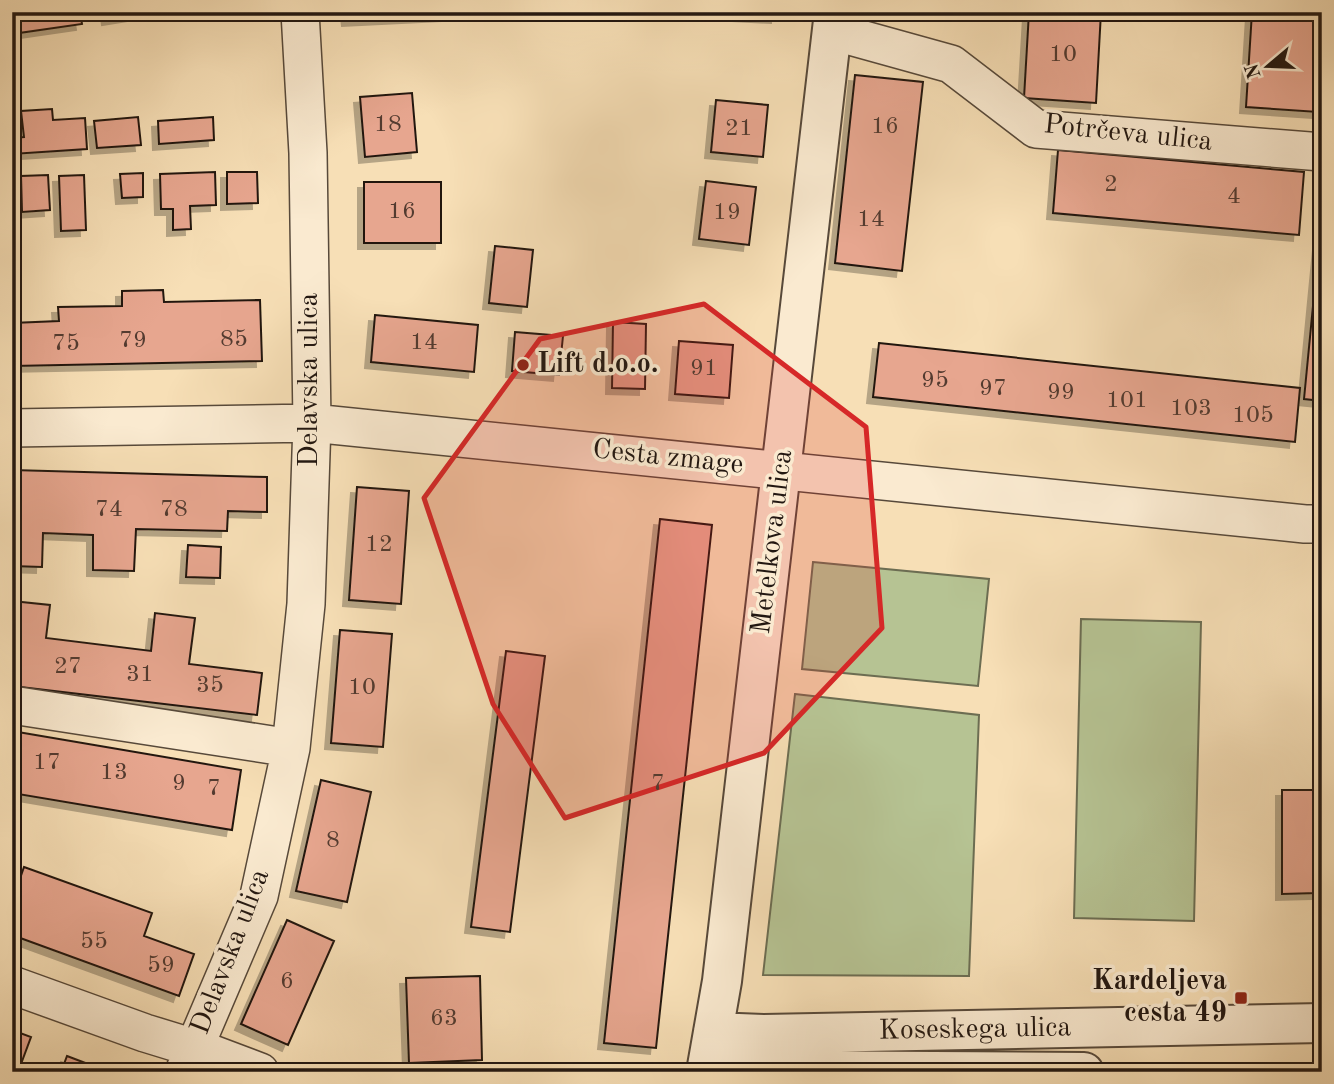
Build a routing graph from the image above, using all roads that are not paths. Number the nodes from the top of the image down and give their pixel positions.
1 (300, 12) edge
2 (833, 22) edge
3 (1322, 152) edge
4 (312, 423) junction
5 (12, 428) edge
6 (781, 470) junction
7 (1322, 524) edge
8 (12, 705) edge
9 (291, 748) junction
10 (12, 985) edge
11 (1322, 1023) edge
12 (708, 1056) edge
13 (189, 1060) edge
14 (260, 1072) edge
15 (1084, 1072) edge

1 - 4 street, Delavska ulica
2 - 3 street, Potrčeva ulica
2 - 6 street, Metelkova ulica
4 - 5 street, Cesta zmage
4 - 6 street, Cesta zmage
4 - 9 street, Delavska ulica
6 - 7 street, Cesta zmage
6 - 12 street, Metelkova ulica
8 - 9 street
9 - 13 street, Delavska ulica
10 - 13 street
11 - 12 street, Koseskega ulica
12 - 15 street, Koseskega ulica
13 - 14 street

